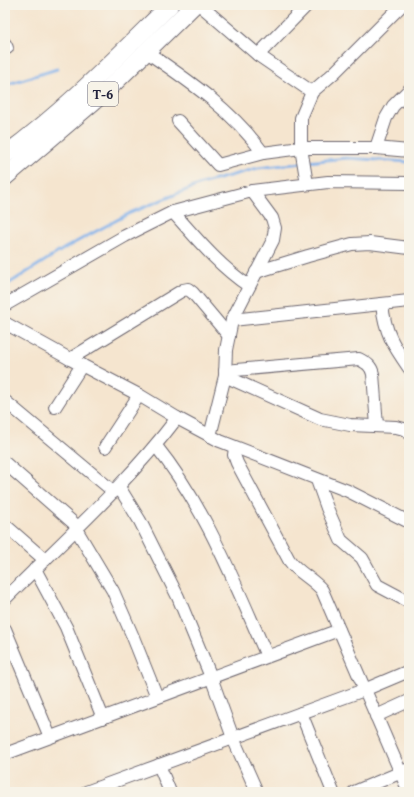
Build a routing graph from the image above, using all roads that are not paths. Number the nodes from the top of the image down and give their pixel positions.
1 (170, 5) edge
2 (194, 5) edge
3 (200, 5) edge
4 (307, 5) edge
5 (402, 5) edge
6 (146, 52) junction
7 (258, 55) junction
8 (409, 90) edge
9 (312, 92) junction
10 (178, 121) dead end
11 (301, 148) junction
12 (376, 148) junction
13 (409, 151) edge
14 (263, 153) junction
15 (5, 155) edge
16 (6, 177) edge
17 (409, 182) edge
18 (307, 184) junction
19 (252, 191) junction
20 (173, 212) junction
21 (409, 248) edge
22 (256, 272) junction
23 (250, 286) junction
24 (409, 301) edge
25 (5, 304) edge
26 (382, 304) junction
27 (232, 320) junction
28 (5, 323) edge
29 (229, 336) junction
30 (404, 354) edge
31 (70, 359) junction
32 (82, 365) junction
33 (409, 368) edge
34 (225, 373) junction
35 (139, 395) junction
36 (5, 401) edge
37 (55, 407) dead end
38 (177, 418) junction
39 (377, 426) junction
40 (409, 433) edge
41 (210, 436) junction
42 (156, 446) junction
43 (105, 447) dead end
44 (235, 448) junction
45 (5, 463) edge
46 (317, 480) junction
47 (116, 489) junction
48 (409, 522) edge
49 (5, 525) edge
50 (78, 528) junction
51 (45, 560) junction
52 (35, 569) junction
53 (8, 590) edge
54 (409, 602) edge
55 (5, 629) edge
56 (339, 630) junction
57 (267, 656) junction
58 (409, 670) edge
59 (211, 677) junction
60 (364, 690) junction
61 (157, 698) junction
62 (409, 701) edge
63 (301, 713) junction
64 (376, 716) junction
65 (103, 718) junction
66 (50, 738) junction
67 (233, 738) junction
68 (5, 754) edge
69 (160, 765) junction
70 (405, 771) edge
71 (105, 789) edge
72 (86, 792) edge
73 (170, 792) edge
74 (257, 792) edge
75 (333, 792) edge
76 (354, 792) edge
77 (409, 792) edge

1 - 15 highway, T-6
2 - 6 highway, T-6
3 - 7 street
4 - 7 street
5 - 9 street
6 - 14 street
6 - 16 highway, T-6
7 - 9 street
8 - 12 street
9 - 11 street
10 - 14 street
11 - 12 street
11 - 14 street
11 - 18 street
12 - 13 street
17 - 18 street
18 - 19 street
19 - 20 street
19 - 22 street
20 - 23 street
20 - 25 street
21 - 22 street
22 - 23 street
23 - 27 street
24 - 26 street
26 - 27 street
26 - 30 street
27 - 29 street
28 - 31 street
29 - 31 street
29 - 34 street
30 - 33 street
31 - 32 street
32 - 35 street
32 - 37 street
34 - 39 street
34 - 39 street
34 - 41 street
35 - 38 street
35 - 43 street
36 - 47 street
38 - 41 street
38 - 42 street
39 - 40 street
41 - 44 street
42 - 47 street
42 - 57 street
44 - 46 street
44 - 56 street
45 - 50 street
46 - 48 street
46 - 54 street
47 - 50 street
47 - 59 street
49 - 51 street
50 - 51 street
50 - 61 street
51 - 52 street
52 - 53 street
52 - 65 street
55 - 66 street
56 - 57 street
56 - 60 street
57 - 59 street
58 - 60 street
59 - 61 street
59 - 67 street
60 - 63 street
60 - 64 street
61 - 65 street
62 - 64 street
63 - 67 street
63 - 75 street
64 - 70 street
65 - 66 street
66 - 68 street
67 - 69 street
67 - 74 street
69 - 71 street
69 - 73 street
70 - 76 street
70 - 77 street
71 - 72 street

